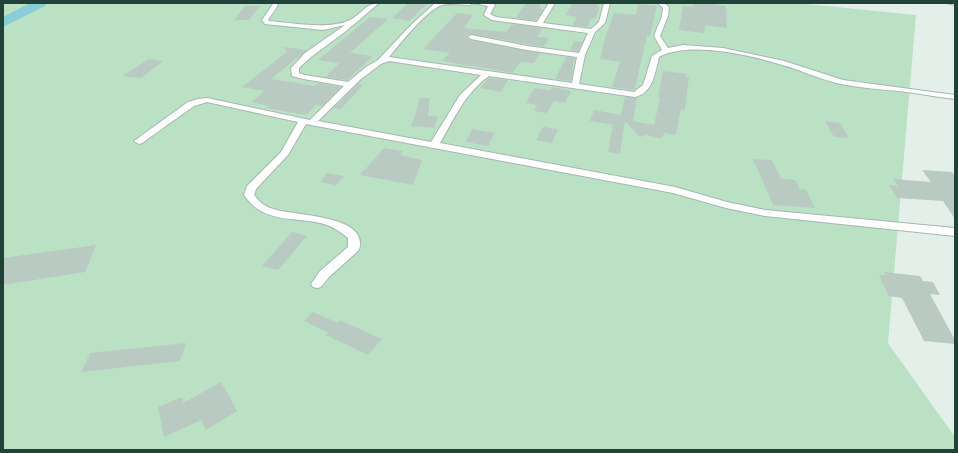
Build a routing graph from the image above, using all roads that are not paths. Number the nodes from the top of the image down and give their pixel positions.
1 (376, 3) edge
2 (470, 3) edge
3 (476, 3) edge
4 (552, 3) edge
5 (607, 3) edge
6 (660, 3) edge
7 (950, 3) edge
8 (955, 3) edge
9 (494, 4) edge
10 (275, 5) dead end
11 (354, 22) junction
12 (539, 24) junction
13 (592, 31) junction
14 (471, 37) dead end
15 (666, 50) junction
16 (580, 55) junction
17 (382, 60) junction
18 (487, 74) junction
19 (350, 85) junction
20 (575, 86) junction
21 (955, 97) edge
22 (307, 122) junction
23 (140, 141) dead end
24 (434, 145) junction
25 (955, 232) edge
26 (317, 284) dead end

1 - 11 street
2 - 17 street
3 - 9 street
4 - 12 street
5 - 13 street
6 - 15 street
7 - 8 street
9 - 12 street
10 - 11 street
11 - 19 street
12 - 13 street
13 - 16 street
14 - 16 street
15 - 20 street
15 - 21 street
16 - 20 street
17 - 18 street
17 - 19 street
18 - 20 street
18 - 24 street
19 - 22 street
22 - 23 street
22 - 24 street
22 - 26 street
24 - 25 street

